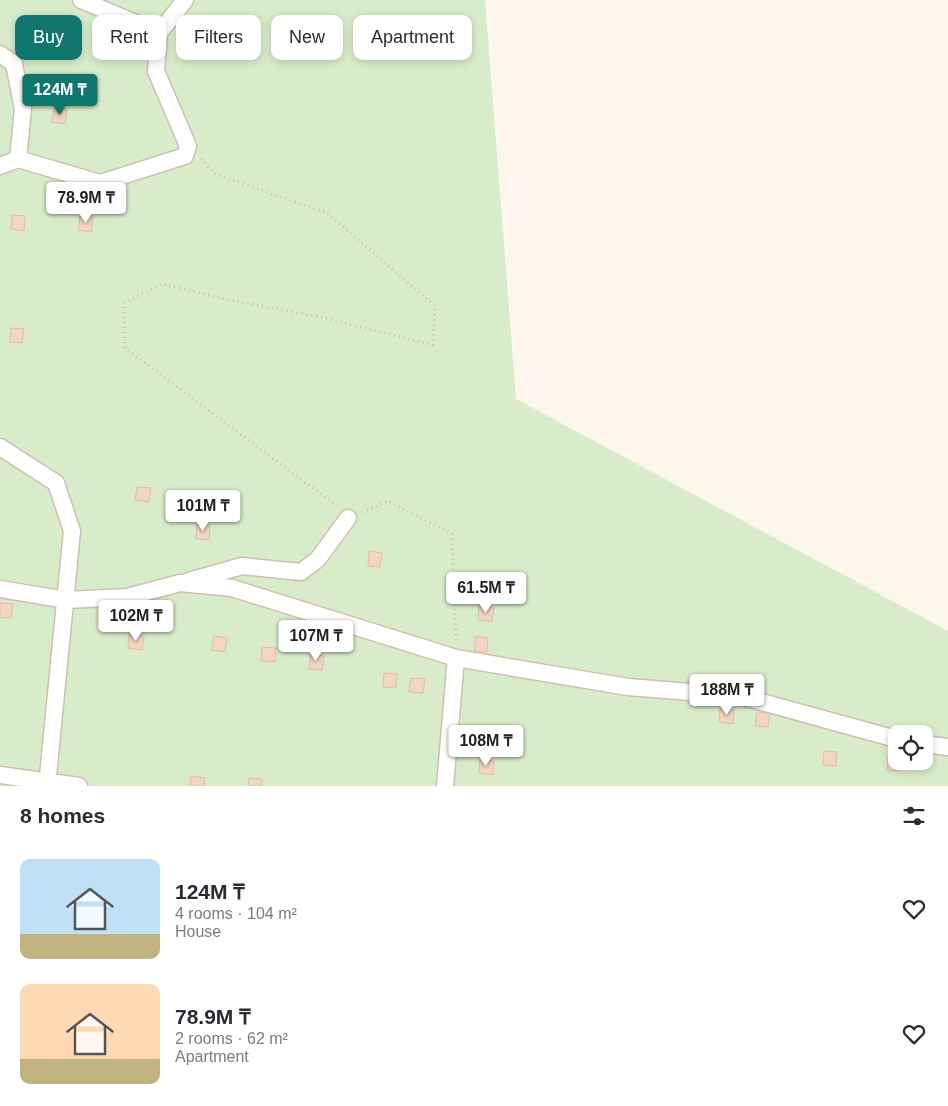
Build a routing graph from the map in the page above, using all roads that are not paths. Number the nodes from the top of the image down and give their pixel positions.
1 (81, 0) edge
2 (185, 0) edge
3 (116, 15) edge
4 (166, 24) edge
5 (0, 54) edge
6 (157, 60) edge
7 (18, 159) junction
8 (0, 166) edge
9 (0, 447) edge
10 (348, 518) road end
11 (180, 583) junction
12 (0, 589) edge
13 (67, 600) junction
14 (456, 658) junction
15 (888, 737) edge
16 (933, 745) edge
17 (948, 747) edge
18 (0, 774) edge
19 (47, 784) edge
20 (79, 786) edge
21 (445, 786) edge

1 - 3 street
2 - 4 street
5 - 7 street
6 - 7 street
7 - 8 street
9 - 13 street
10 - 11 street
11 - 13 street
11 - 14 street
12 - 13 street
13 - 19 street
14 - 15 street
14 - 21 street
16 - 17 street
18 - 19 street
19 - 20 street

